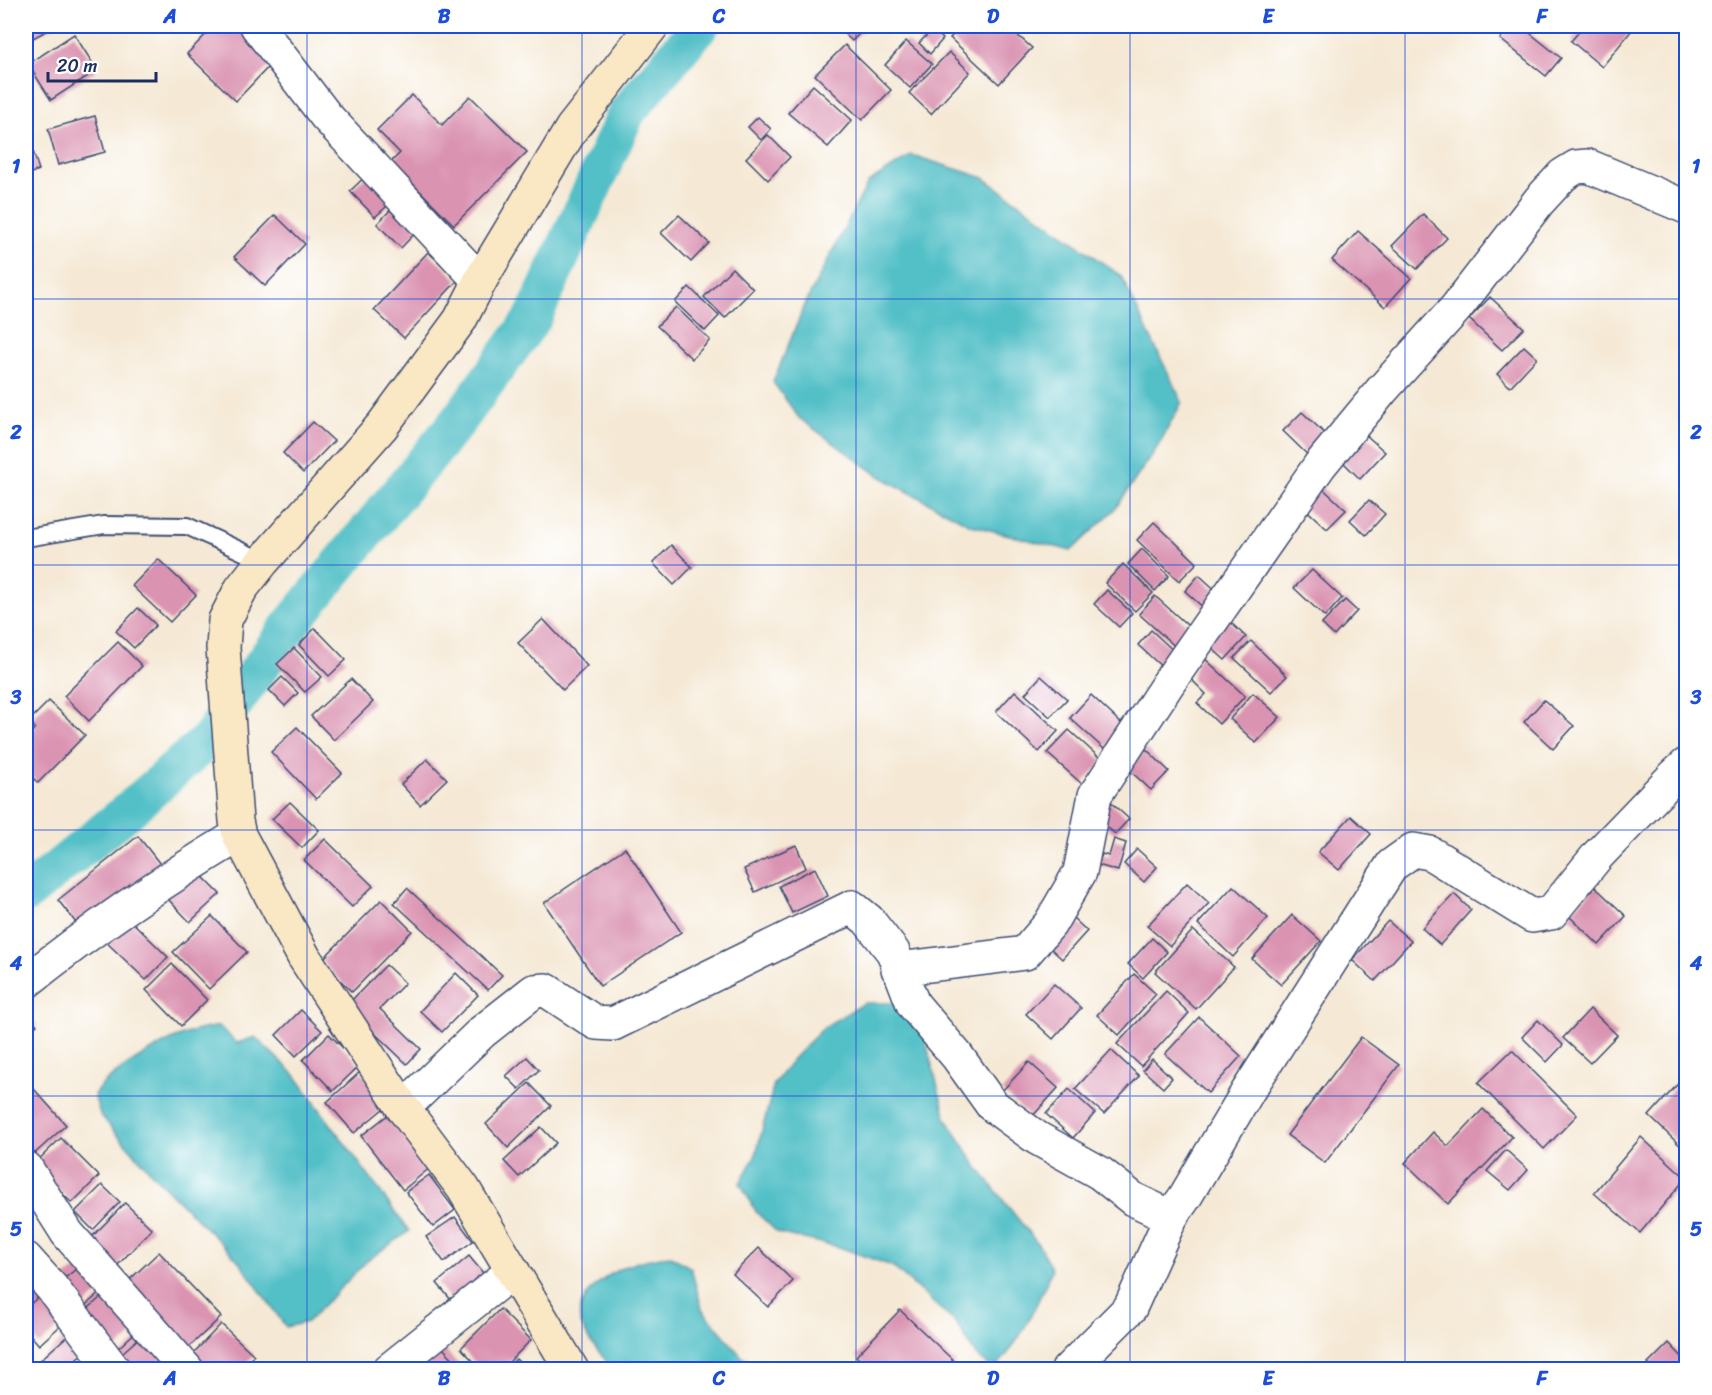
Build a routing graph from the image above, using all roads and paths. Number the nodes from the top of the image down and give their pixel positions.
1 (257, 26) edge
2 (652, 26) edge
3 (1686, 207) edge
4 (480, 281) junction
5 (26, 538) edge
6 (263, 561) junction
7 (1686, 765) edge
8 (237, 828) junction
9 (898, 969) junction
10 (26, 982) edge
11 (403, 1108) junction
12 (26, 1168) edge
13 (1171, 1217) junction
14 (26, 1259) edge
15 (513, 1270) junction
16 (114, 1370) edge
17 (186, 1370) edge
18 (389, 1370) edge
19 (572, 1370) edge
20 (1068, 1370) edge

1 - 4 street
2 - 4 main road
3 - 9 street
4 - 6 main road
5 - 6 lane
6 - 8 main road
7 - 13 street
8 - 10 street
8 - 11 main road
9 - 11 street
9 - 13 street
11 - 15 main road
12 - 17 street
13 - 20 street
14 - 16 street
15 - 18 street
15 - 19 main road

